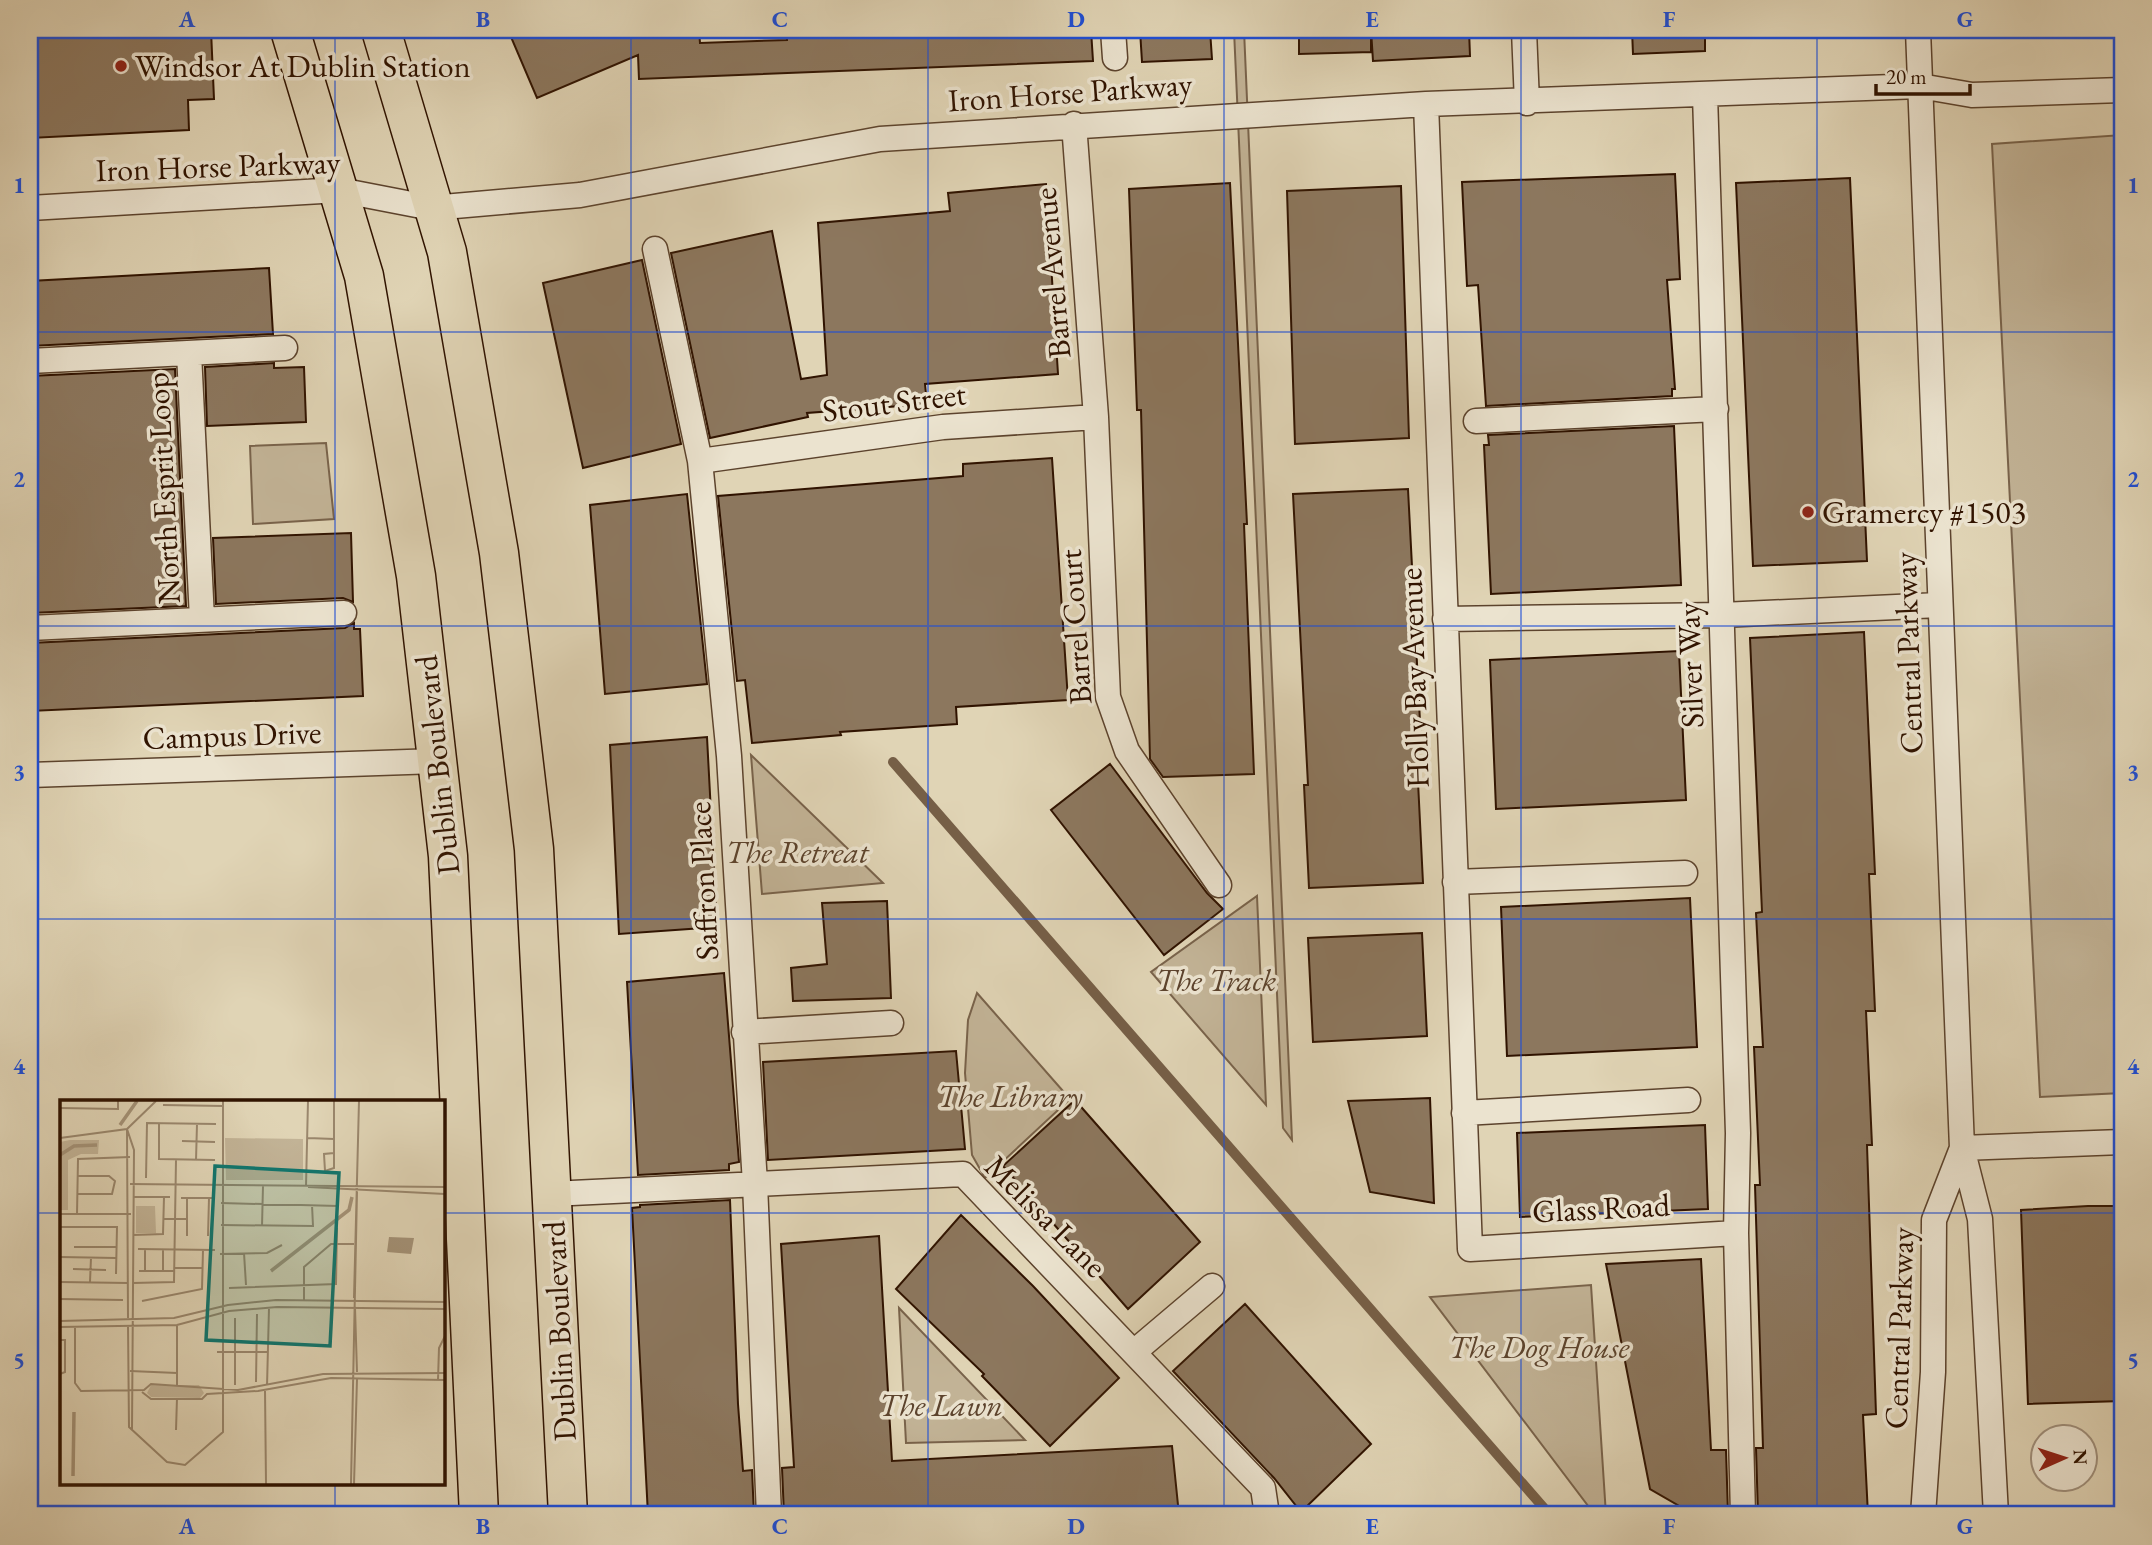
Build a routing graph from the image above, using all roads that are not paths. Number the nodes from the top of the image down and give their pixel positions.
1 (290, 30) edge
2 (381, 30) edge
3 (1113, 30) edge
4 (1524, 30) edge
5 (1918, 30) edge
6 (1115, 58) dead end
7 (1920, 86) junction
8 (2122, 90) edge
9 (1705, 95) junction
10 (1527, 103) junction
11 (1426, 104) junction
12 (1074, 124) junction
13 (339, 190) junction
14 (30, 208) edge
15 (432, 208) junction
16 (655, 249) dead end
17 (285, 348) dead end
18 (189, 353) junction
19 (30, 361) edge
20 (1716, 409) junction
21 (1096, 417) junction
22 (1476, 421) dead end
23 (700, 461) junction
24 (1939, 605) junction
25 (344, 613) dead end
26 (1722, 615) junction
27 (202, 619) junction
28 (1445, 619) junction
29 (30, 628) edge
30 (437, 761) junction
31 (30, 775) edge
32 (1685, 873) dead end
33 (1455, 883) junction
34 (1220, 885) dead end
35 (891, 1023) dead end
36 (744, 1032) junction
37 (1688, 1100) dead end
38 (1464, 1113) junction
39 (2122, 1142) edge
40 (1962, 1148) junction
41 (755, 1184) junction
42 (551, 1194) junction
43 (1737, 1233) junction
44 (1470, 1249) joint
45 (1212, 1286) dead end
46 (1134, 1352) junction
47 (480, 1515) edge
48 (568, 1515) edge
49 (769, 1515) edge
50 (1268, 1515) edge
51 (1743, 1515) edge
52 (1923, 1515) edge
53 (1996, 1515) edge

1 - 13 main road, Dublin Boulevard
2 - 15 main road, Dublin Boulevard
3 - 6 street
4 - 10 street
5 - 7 street, Central Parkway
7 - 8 street, Iron Horse Parkway
7 - 9 street, Iron Horse Parkway
7 - 24 street, Central Parkway
9 - 10 street, Iron Horse Parkway
9 - 20 street, Silver Way
10 - 11 street, Iron Horse Parkway
11 - 12 street, Iron Horse Parkway
11 - 28 street, Holly Bay Avenue
12 - 15 street, Iron Horse Parkway
12 - 21 street, Barrel Avenue
13 - 14 street, Iron Horse Parkway
13 - 15 street, Iron Horse Parkway
13 - 30 main road, Dublin Boulevard
15 - 42 main road, Dublin Boulevard
16 - 23 street, Saffron Place
17 - 18 street, North Esprit Loop
18 - 19 street, North Esprit Loop
18 - 27 street, North Esprit Loop
20 - 22 street
20 - 26 street, Silver Way
21 - 23 street, Stout Street
21 - 34 street, Barrel Court
23 - 36 street, Saffron Place
24 - 26 street
24 - 40 street, Central Parkway
25 - 27 street, North Esprit Loop
26 - 28 street
26 - 43 street, Silver Way
27 - 29 street, North Esprit Loop
28 - 33 street, Holly Bay Avenue
30 - 31 street, Campus Drive
30 - 47 main road, Dublin Boulevard
32 - 33 street
33 - 38 street, Holly Bay Avenue
35 - 36 street
36 - 41 street, Saffron Place
37 - 38 street
38 - 44 street, Holly Bay Avenue
39 - 40 street
40 - 52 street, Central Parkway
40 - 53 street, Central Parkway
41 - 42 street, Melissa Lane
41 - 46 street, Melissa Lane
41 - 49 street, Saffron Place
42 - 48 main road, Dublin Boulevard
43 - 44 street, Glass Road
43 - 51 street, Silver Way
45 - 46 street
46 - 50 street, Melissa Lane

